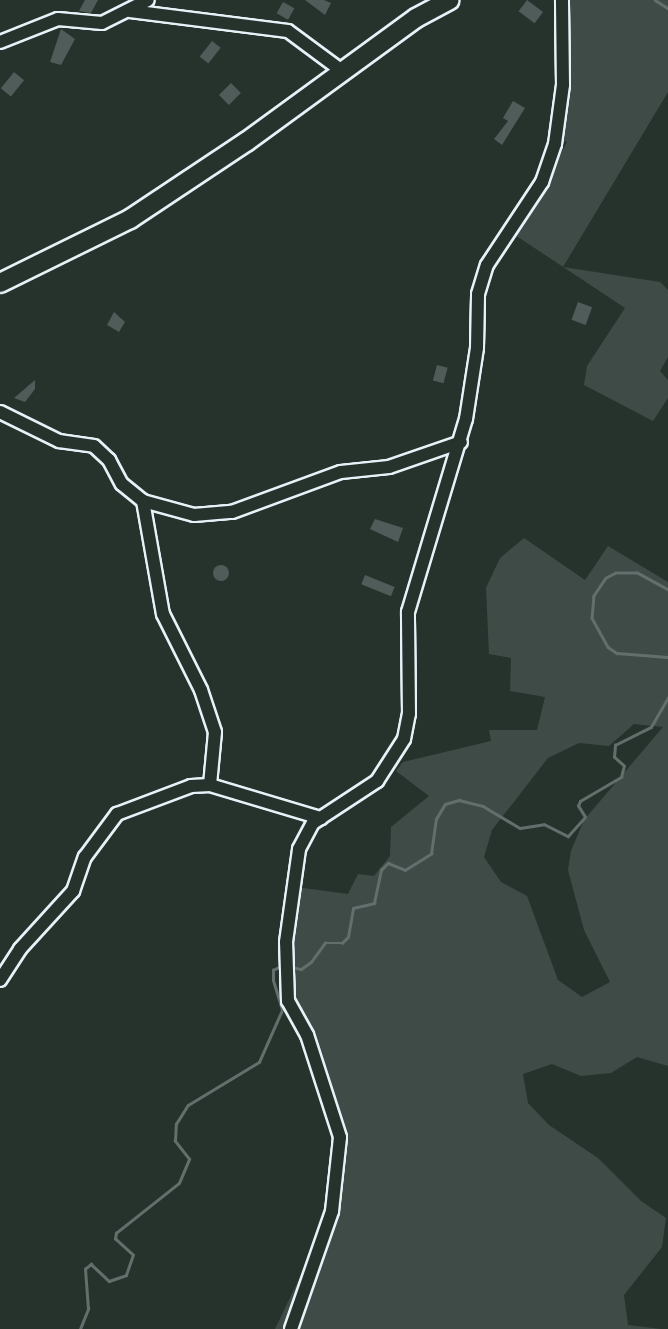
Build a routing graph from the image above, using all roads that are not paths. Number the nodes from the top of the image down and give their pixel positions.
1 (148, 0) edge
2 (450, 0) edge
3 (562, 0) edge
4 (130, 11) junction
5 (0, 42) edge
6 (342, 71) junction
7 (0, 283) edge
8 (0, 412) edge
9 (461, 442) junction
10 (143, 501) junction
11 (210, 785) junction
12 (321, 818) junction
13 (0, 980) edge
14 (291, 1329) edge

1 - 4 street
2 - 6 street
3 - 9 street
4 - 5 street
4 - 6 street
6 - 7 street
8 - 10 street
9 - 10 street
9 - 12 street
10 - 11 street
11 - 12 street
11 - 13 street
12 - 14 street

